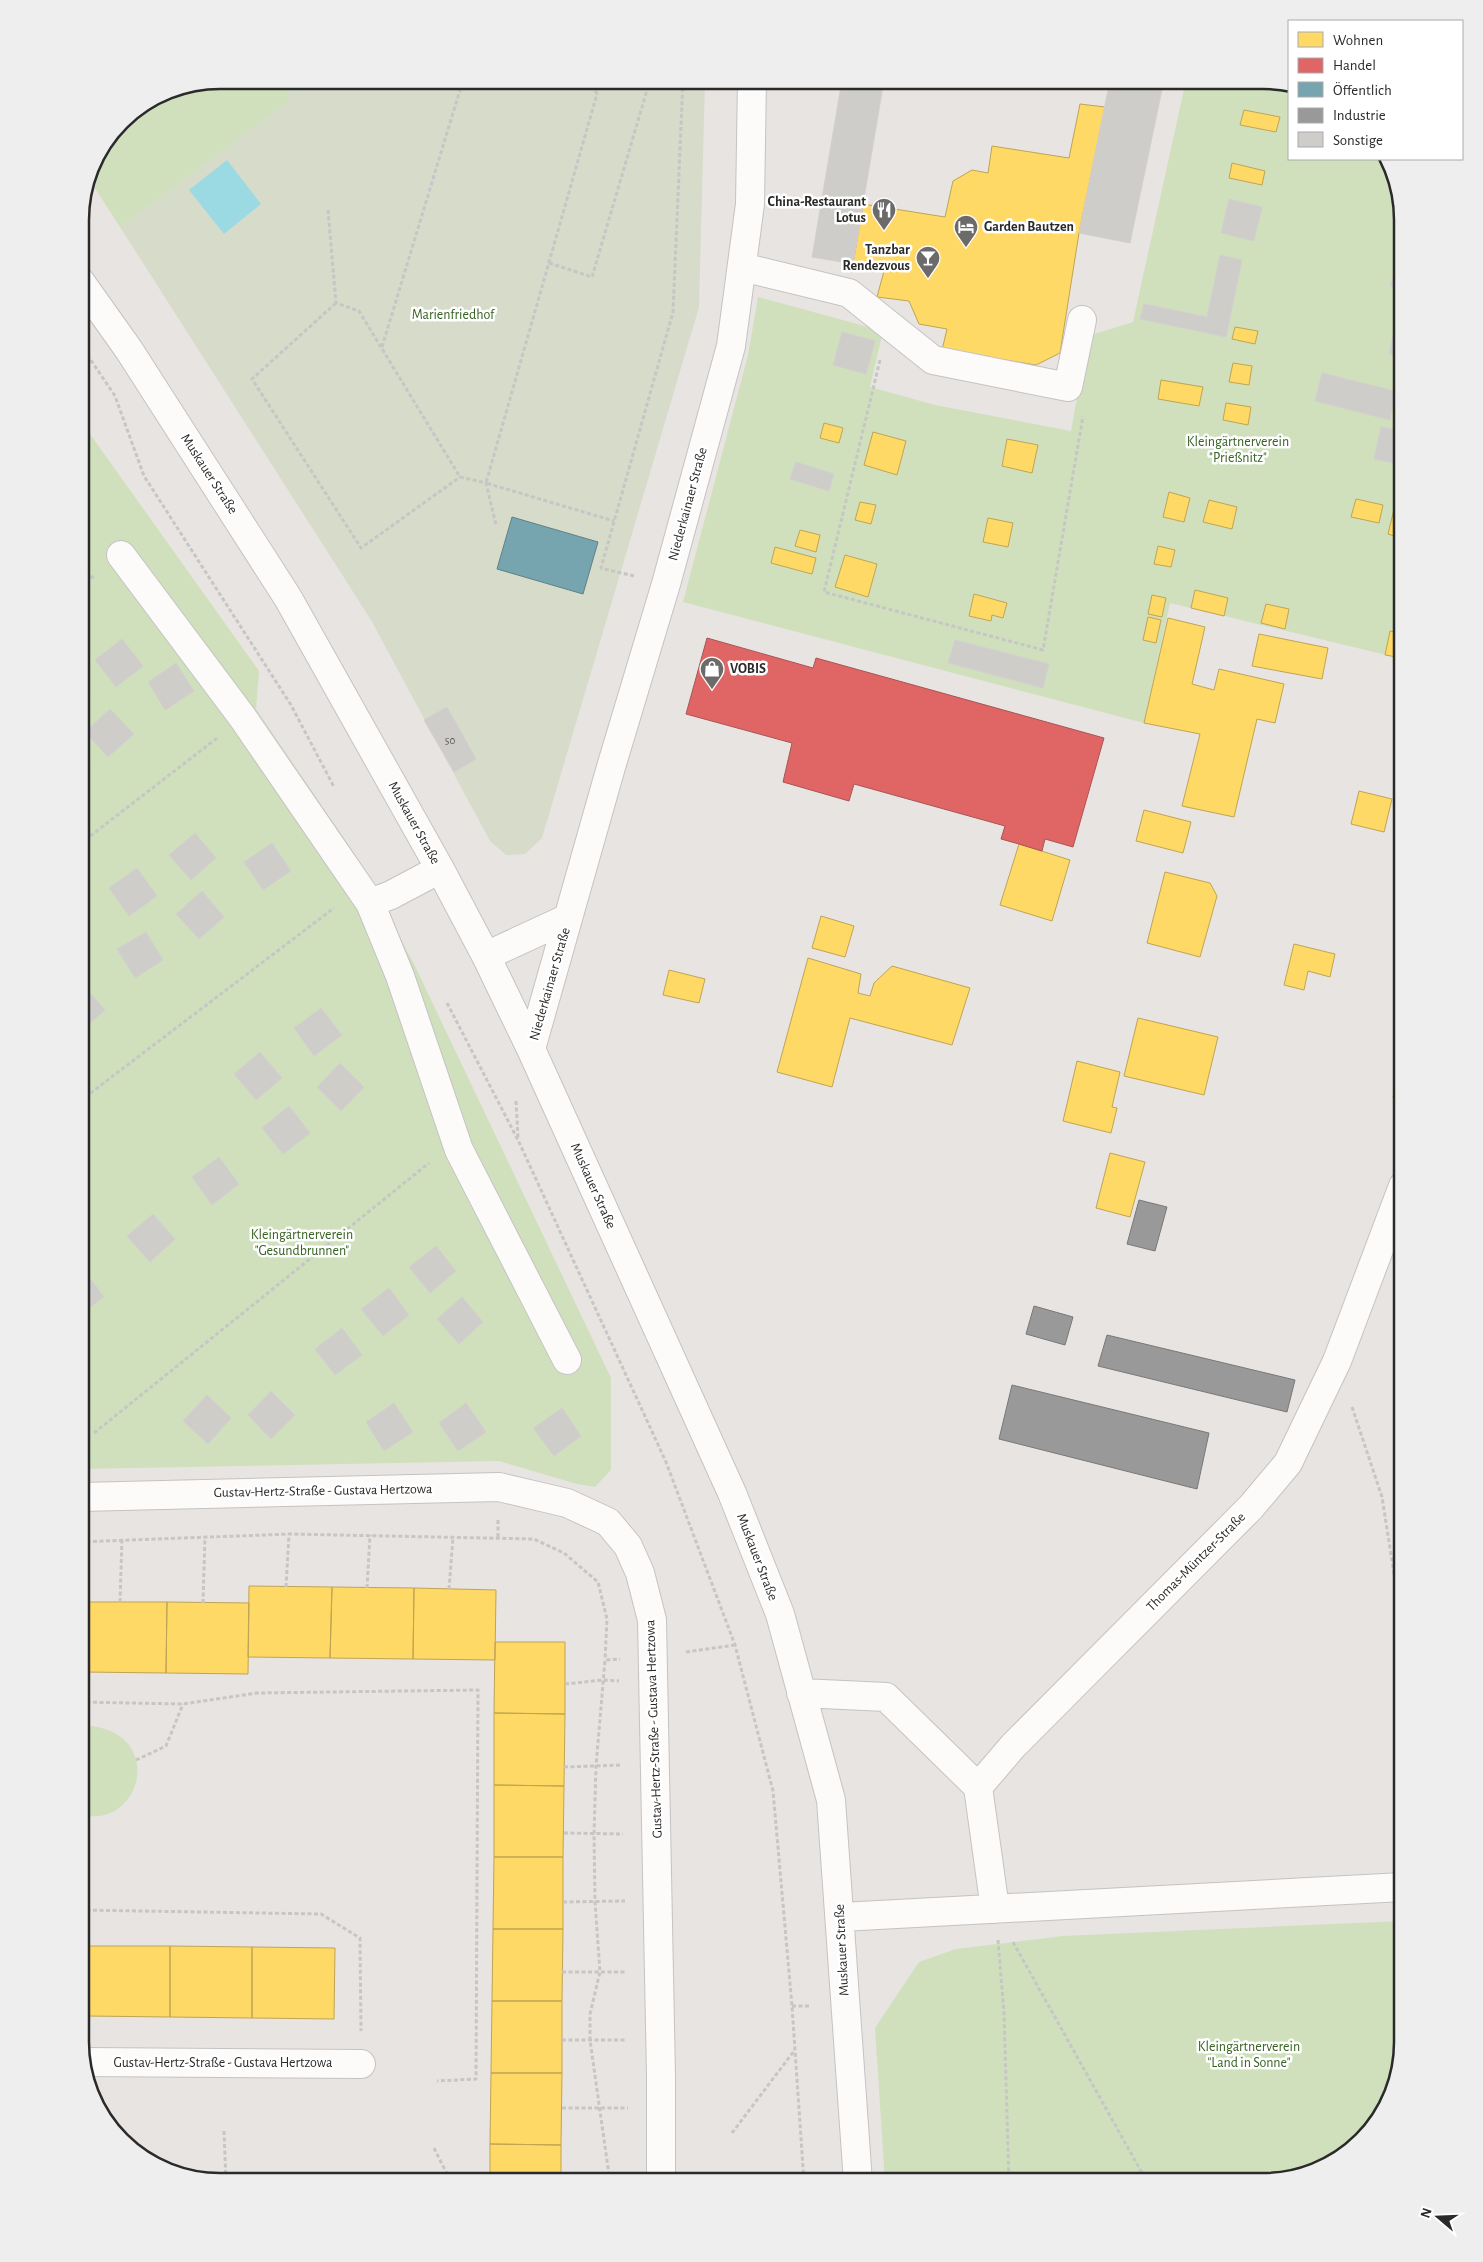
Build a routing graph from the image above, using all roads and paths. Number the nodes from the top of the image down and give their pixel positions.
1 (460, 89) edge
2 (594, 89) edge
3 (647, 89) edge
4 (683, 89) edge
5 (752, 89) edge
6 (328, 210) dead end
7 (548, 263) junction
8 (742, 267) junction
9 (89, 294) edge
10 (336, 303) junction
11 (1082, 320) dead end
12 (888, 325) junction
13 (382, 348) junction
14 (89, 357) edge
15 (1068, 387) junction
16 (144, 476) dead end
17 (460, 477) junction
18 (486, 483) junction
19 (614, 521) junction
20 (496, 525) dead end
21 (121, 556) dead end
22 (666, 584) junction
23 (244, 718) junction
24 (89, 837) edge
25 (440, 870) junction
26 (365, 896) junction
27 (568, 918) junction
28 (486, 956) junction
29 (531, 1049) junction
30 (89, 1095) edge
31 (456, 1141) junction
32 (1394, 1210) edge
33 (567, 1360) dead end
34 (1337, 1361) junction
35 (94, 1433) dead end
36 (89, 1497) edge
37 (290, 1534) junction
38 (205, 1535) junction
39 (370, 1535) junction
40 (453, 1537) junction
41 (122, 1540) junction
42 (89, 1542) edge
43 (1394, 1574) edge
44 (286, 1587) dead end
45 (367, 1588) dead end
46 (449, 1589) dead end
47 (120, 1602) dead end
48 (203, 1602) dead end
49 (735, 1645) dead end
50 (654, 1656) junction
51 (605, 1660) junction
52 (603, 1680) junction
53 (565, 1684) dead end
54 (801, 1692) junction
55 (89, 1702) edge
56 (183, 1704) junction
57 (136, 1760) dead end
58 (656, 1764) junction
59 (596, 1766) junction
60 (564, 1767) dead end
61 (978, 1787) junction
62 (564, 1833) dead end
63 (594, 1835) junction
64 (1394, 1888) edge
65 (658, 1900) junction
66 (563, 1902) dead end
67 (595, 1902) junction
68 (89, 1910) edge
69 (841, 1917) junction
70 (996, 1922) junction
71 (562, 1972) dead end
72 (600, 1972) junction
73 (562, 2040) dead end
74 (590, 2040) junction
75 (794, 2050) dead end
76 (90, 2062) edge
77 (361, 2064) joint
78 (437, 2081) dead end
79 (562, 2108) dead end
80 (600, 2109) junction
81 (224, 2130) dead end
82 (732, 2133) dead end
83 (434, 2148) dead end
84 (226, 2173) edge
85 (446, 2173) edge
86 (609, 2173) edge
87 (661, 2173) edge
88 (857, 2173) edge
89 (1009, 2173) edge
90 (1142, 2173) edge

1 - 13 path
2 - 7 path
3 - 7 path
4 - 19 path
5 - 8 street, Niederkainaer Straße
6 - 10 path
7 - 18 path
8 - 12 street
8 - 22 street, Niederkainaer Straße
9 - 25 street, Muskauer Straße
10 - 13 path
10 - 17 path
11 - 15 street
12 - 15 street
12 - 15 path
13 - 17 path
14 - 16 path
17 - 18 path
18 - 19 path
18 - 20 path
19 - 22 path
21 - 23 street
22 - 27 street, Niederkainaer Straße
23 - 24 path
23 - 26 street
25 - 26 street
25 - 28 street, Muskauer Straße
26 - 30 path
26 - 31 street
27 - 28 street, Niederkainaer Straße
27 - 29 street, Niederkainaer Straße
28 - 29 street, Muskauer Straße
29 - 54 street, Muskauer Straße
31 - 33 street
31 - 35 path
32 - 34 street, Thomas-Müntzer-Straße
34 - 43 path
34 - 61 street, Thomas-Müntzer-Straße
36 - 50 street, Gustav-Hertz-Straße - Gustava Hertzowa
37 - 38 path
37 - 39 path
37 - 44 path
38 - 41 path
38 - 48 path
39 - 40 path
39 - 45 path
40 - 46 path
40 - 51 path
41 - 42 path
41 - 47 path
49 - 50 path
50 - 51 path
50 - 58 street, Gustav-Hertz-Straße - Gustava Hertzowa
51 - 52 path
52 - 53 path
52 - 59 path
54 - 61 street
54 - 69 street, Muskauer Straße
55 - 56 path
56 - 57 path
56 - 78 path
58 - 59 path
58 - 65 street, Gustav-Hertz-Straße - Gustava Hertzowa
59 - 60 path
59 - 63 path
61 - 70 street
62 - 63 path
63 - 67 path
64 - 70 street
65 - 67 path
65 - 87 street, Gustav-Hertz-Straße - Gustava Hertzowa
66 - 67 path
67 - 72 path
68 - 77 path
69 - 70 street
69 - 88 street, Muskauer Straße
70 - 89 path
70 - 90 path
71 - 72 path
72 - 74 path
73 - 74 path
74 - 80 path
75 - 82 path
76 - 77 street, Gustav-Hertz-Straße - Gustava Hertzowa
79 - 80 path
80 - 86 path
81 - 84 path
83 - 85 path

